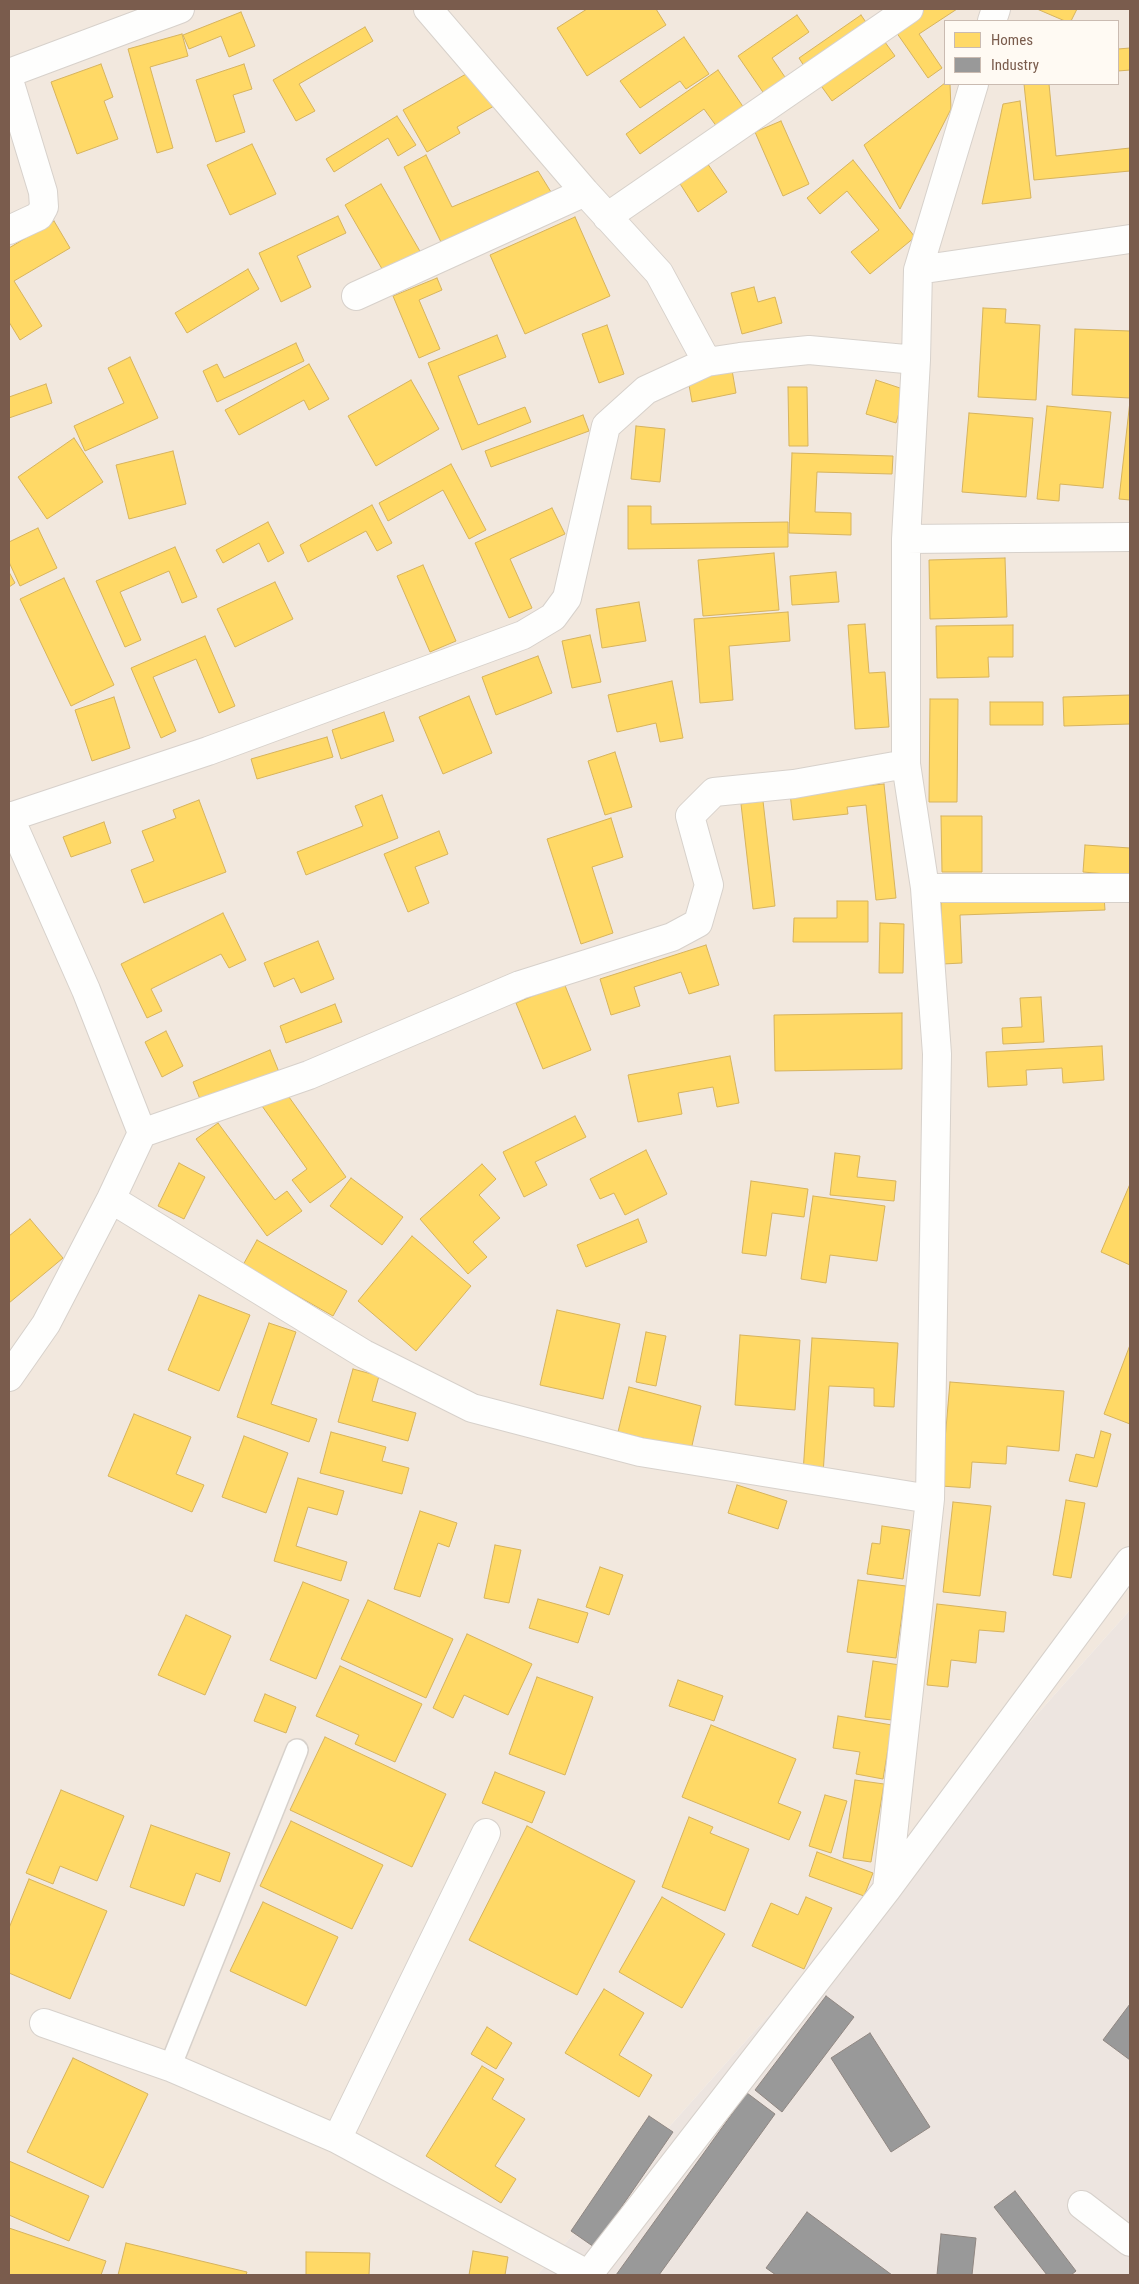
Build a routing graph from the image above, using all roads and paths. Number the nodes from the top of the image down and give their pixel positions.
1 (180, 9) edge
2 (428, 9) edge
3 (909, 9) edge
4 (9, 73) edge
5 (9, 80) edge
6 (974, 85) edge
7 (585, 192) junction
8 (607, 217) junction
9 (9, 230) edge
10 (1130, 239) edge
11 (918, 270) junction
12 (356, 296) dead end
13 (916, 360) junction
14 (707, 362) junction
15 (1130, 537) edge
16 (906, 539) junction
17 (906, 764) junction
18 (9, 816) edge
19 (925, 888) junction
20 (1130, 888) edge
21 (142, 1133) junction
22 (111, 1199) junction
23 (9, 1377) edge
24 (930, 1498) junction
25 (1130, 1562) edge
26 (297, 1750) dead end
27 (486, 1832) dead end
28 (887, 1889) junction
29 (44, 2023) dead end
30 (170, 2067) junction
31 (337, 2139) junction
32 (1082, 2205) dead end
33 (1130, 2242) edge
34 (589, 2275) edge

1 - 4 street
2 - 7 street
3 - 8 street
5 - 9 street
6 - 11 street
7 - 8 street
7 - 12 street
8 - 14 street
10 - 11 street
11 - 13 street
13 - 14 street
13 - 16 street
14 - 18 street
15 - 16 street
16 - 17 street
17 - 19 street
17 - 21 street
18 - 21 street
19 - 20 street
19 - 24 street
21 - 22 street
22 - 23 street
22 - 24 street
24 - 28 street
25 - 28 street
26 - 30 lane
27 - 31 street
28 - 34 street
29 - 30 street
30 - 31 street
31 - 34 street
32 - 33 street

